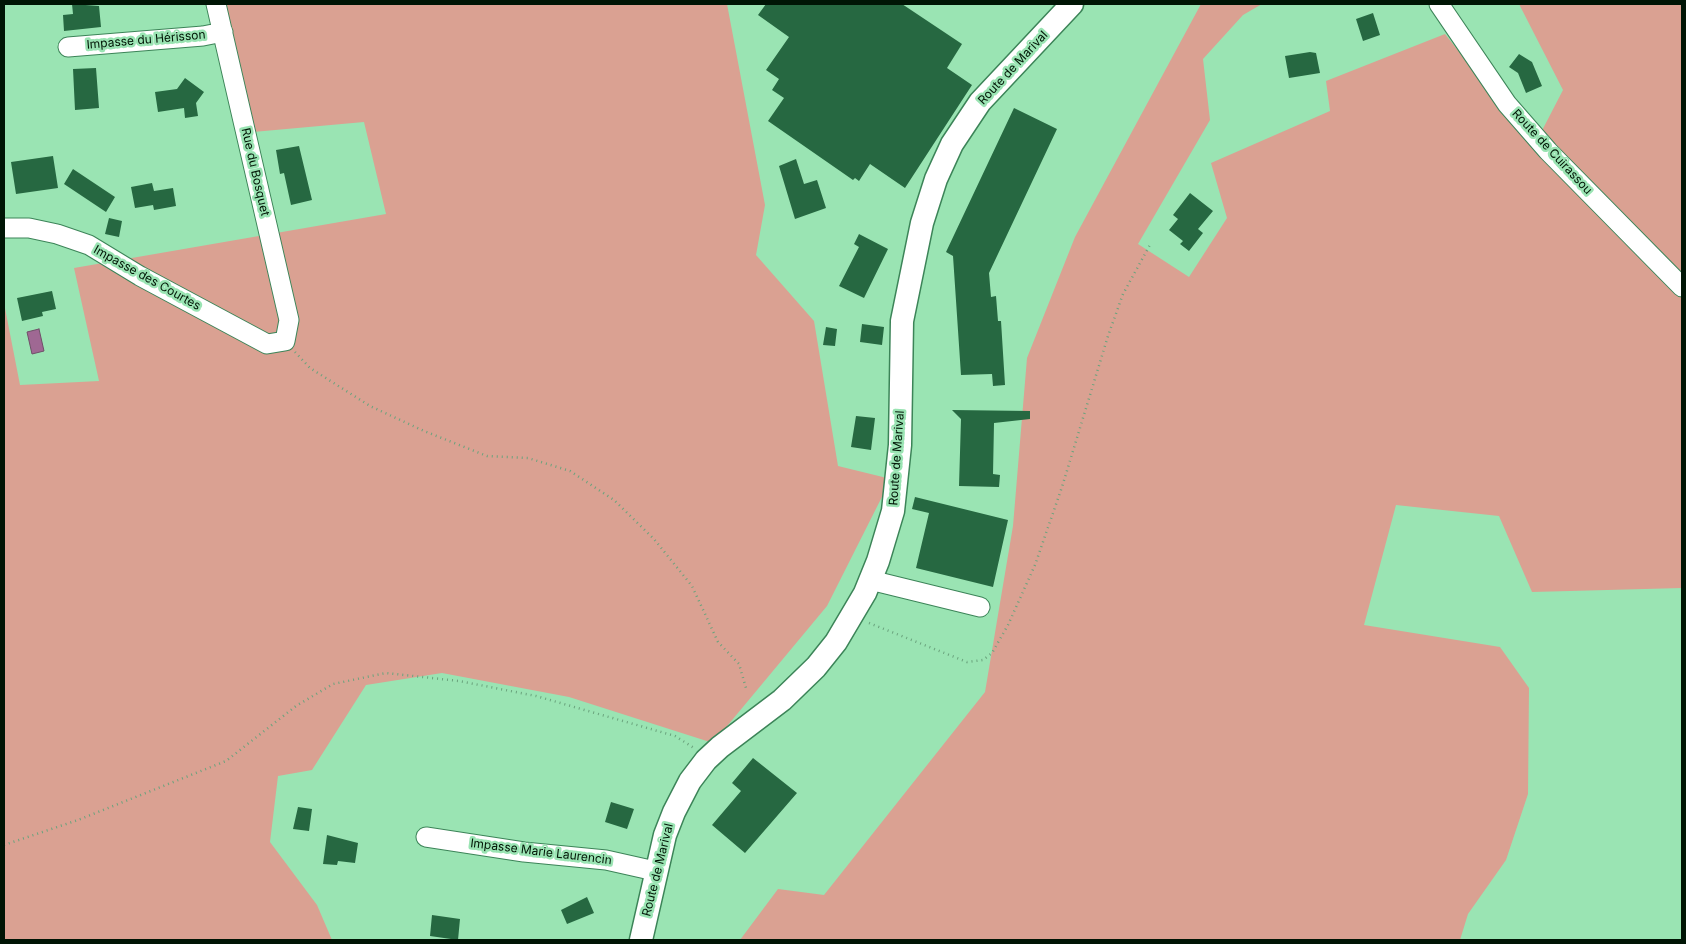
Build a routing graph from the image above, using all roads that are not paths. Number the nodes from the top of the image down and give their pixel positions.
1 (216, 4) edge
2 (1072, 4) edge
3 (1439, 4) edge
4 (223, 32) junction
5 (68, 47) dead end
6 (4, 228) edge
7 (1682, 287) edge
8 (284, 341) joint
9 (870, 580) junction
10 (980, 607) dead end
11 (426, 837) dead end
12 (655, 871) junction
13 (641, 940) edge

1 - 4 street, Rue du Bosquet
2 - 9 main road, Route de Marival
3 - 7 street, Route de Cuirassou
4 - 5 street, Impasse du Hérisson
4 - 8 street, Rue du Bosquet
6 - 8 street, Impasse des Courtes
9 - 10 street
9 - 12 main road, Route de Marival
11 - 12 street, Impasse Marie Laurencin
12 - 13 main road, Route de Marival

